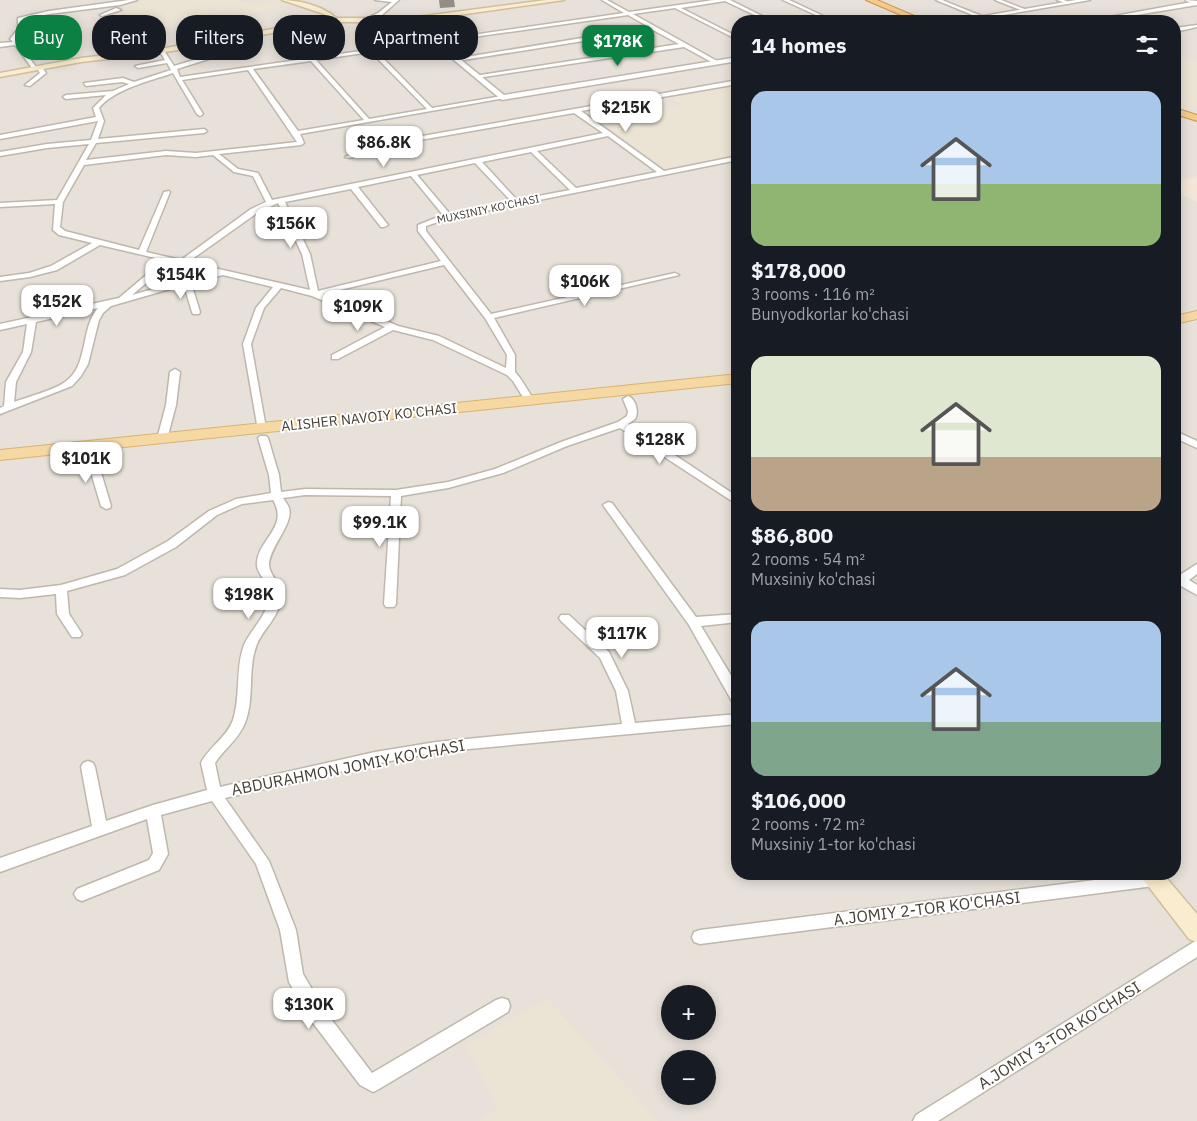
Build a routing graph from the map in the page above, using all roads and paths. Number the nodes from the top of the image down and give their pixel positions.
1 (135, 0) edge
2 (285, 0) edge
3 (377, 0) edge
4 (561, 0) edge
5 (604, 0) edge
6 (725, 0) edge
7 (785, 0) edge
8 (858, 0) edge
9 (870, 0) edge
10 (938, 0) edge
11 (997, 0) edge
12 (1059, 0) edge
13 (1087, 0) edge
14 (1188, 0) edge
15 (396, 1) edge
16 (111, 2) edge
17 (1068, 3) junction
18 (1197, 3) edge
19 (676, 7) junction
20 (1025, 10) junction
21 (627, 13) junction
22 (32, 15) edge
23 (102, 15) dead end
24 (328, 15) edge
25 (378, 15) edge
26 (447, 15) edge
27 (757, 15) edge
28 (819, 15) edge
29 (894, 15) edge
30 (907, 15) edge
31 (977, 15) edge
32 (994, 15) edge
33 (1126, 15) edge
34 (1197, 26) edge
35 (654, 28) junction
36 (1181, 29) edge
37 (478, 35) edge
38 (731, 35) edge
39 (15, 44) edge
40 (0, 45) edge
41 (684, 45) junction
42 (478, 56) edge
43 (166, 58) edge
44 (31, 60) edge
45 (92, 60) edge
46 (201, 60) edge
47 (305, 60) edge
48 (313, 60) edge
49 (382, 60) edge
50 (458, 60) edge
51 (731, 60) edge
52 (168, 61) junction
53 (715, 62) junction
54 (138, 66) dead end
55 (37, 67) junction
56 (249, 68) junction
57 (174, 69) junction
58 (0, 75) edge
59 (477, 76) junction
60 (181, 78) junction
61 (731, 83) edge
62 (86, 84) dead end
63 (28, 85) dead end
64 (135, 85) junction
65 (114, 93) junction
66 (66, 97) dead end
67 (502, 98) junction
68 (431, 110) junction
69 (576, 111) junction
70 (1181, 113) edge
71 (200, 114) dead end
72 (100, 118) junction
73 (1197, 118) edge
74 (1181, 120) edge
75 (368, 121) junction
76 (1197, 125) edge
77 (204, 131) dead end
78 (296, 133) junction
79 (610, 134) junction
80 (0, 137) edge
81 (93, 142) junction
82 (533, 150) junction
83 (214, 153) junction
84 (0, 154) edge
85 (348, 157) dead end
86 (731, 159) edge
87 (477, 161) junction
88 (81, 163) junction
89 (663, 173) junction
90 (412, 174) junction
91 (353, 186) junction
92 (575, 191) junction
93 (167, 192) dead end
94 (280, 200) junction
95 (59, 202) junction
96 (270, 203) junction
97 (516, 203) junction
98 (0, 205) edge
99 (448, 216) junction
100 (384, 224) dead end
101 (100, 242) junction
102 (142, 252) junction
103 (170, 259) junction
104 (183, 262) junction
105 (446, 262) junction
106 (220, 272) junction
107 (676, 275) dead end
108 (0, 279) edge
109 (187, 282) junction
110 (279, 286) junction
111 (315, 294) junction
112 (121, 300) junction
113 (108, 304) junction
114 (196, 312) dead end
115 (1197, 315) edge
116 (489, 317) junction
117 (1181, 319) edge
118 (32, 320) junction
119 (1197, 326) edge
120 (0, 327) edge
121 (392, 327) junction
122 (1181, 330) edge
123 (335, 357) dead end
124 (175, 372) dead end
125 (510, 373) junction
126 (731, 379) edge
127 (731, 389) edge
128 (628, 398) junction
129 (529, 400) junction
130 (10, 407) junction
131 (0, 411) edge
132 (622, 424) junction
133 (262, 433) junction
134 (1181, 437) edge
135 (162, 438) junction
136 (1197, 445) edge
137 (0, 455) edge
138 (91, 456) junction
139 (0, 465) edge
140 (396, 493) junction
141 (276, 495) junction
142 (731, 497) edge
143 (608, 505) dead end
144 (106, 506) dead end
145 (1197, 568) edge
146 (1181, 580) edge
147 (1181, 583) edge
148 (61, 589) junction
149 (1197, 590) edge
150 (0, 594) edge
151 (390, 604) dead end
152 (565, 618) dead end
153 (731, 619) edge
154 (692, 622) junction
155 (76, 634) dead end
156 (731, 687) edge
157 (731, 720) edge
158 (629, 728) junction
159 (88, 767) dead end
160 (215, 794) junction
161 (153, 811) junction
162 (100, 829) junction
163 (0, 865) edge
164 (1122, 880) edge
165 (1155, 880) edge
166 (82, 894) dead end
167 (1197, 931) edge
168 (700, 937) dead end
169 (1197, 948) edge
170 (502, 1006) dead end
171 (922, 1121) edge

1 - 16 street
2 - 24 main road
3 - 15 street
4 - 26 main road
5 - 21 street
6 - 19 street
6 - 27 street
7 - 28 street
8 - 29 highway
9 - 30 highway
10 - 31 street
11 - 20 street
12 - 17 street
13 - 17 street
14 - 18 street
15 - 25 street
16 - 22 street
16 - 23 street
17 - 20 street
18 - 33 street
19 - 21 street
19 - 38 street
20 - 32 street
21 - 35 street
21 - 37 street
34 - 36 street
35 - 41 street
35 - 42 street
39 - 40 street
41 - 53 street
41 - 59 street
43 - 52 street
44 - 55 street
45 - 55 main road
46 - 57 street
47 - 56 street
48 - 75 street
49 - 68 street
50 - 59 street
51 - 53 street
52 - 54 street
52 - 57 street
53 - 67 street
55 - 58 main road
55 - 63 street
56 - 60 street
56 - 78 street
57 - 60 street
57 - 64 street
59 - 67 street
60 - 71 street
61 - 69 street
62 - 64 street
64 - 65 street
65 - 66 street
65 - 72 street
67 - 68 street
68 - 75 street
69 - 79 street
69 - 85 street
70 - 73 highway
72 - 80 street
72 - 81 street
74 - 76 highway
75 - 78 street
77 - 81 street
78 - 83 street
79 - 82 street
79 - 89 street
81 - 84 street
81 - 88 street
82 - 87 street
82 - 92 street
83 - 88 street
83 - 96 street
86 - 89 street, MUXSINIY KO'CHASI
87 - 90 street
87 - 97 street
88 - 95 street
89 - 92 street, MUXSINIY KO'CHASI
90 - 91 street
90 - 99 street
91 - 94 street
91 - 100 street
92 - 97 street, MUXSINIY KO'CHASI
93 - 102 street
94 - 96 street
94 - 111 street
95 - 98 street
95 - 101 street
96 - 104 street
97 - 99 street, MUXSINIY KO'CHASI
99 - 105 street, MUXSINIY KO'CHASI
101 - 102 street
101 - 108 street
102 - 103 street
103 - 104 street
103 - 112 street
104 - 106 street
105 - 111 street
105 - 116 street, MUXSINIY KO'CHASI
106 - 109 street
106 - 110 street
107 - 116 street
109 - 112 street
109 - 114 street
110 - 111 street
110 - 133 street
111 - 121 street
112 - 113 street
113 - 118 street
113 - 130 street
115 - 117 main road
116 - 125 street, MUXSINIY KO'CHASI
118 - 120 street
118 - 130 street
119 - 122 main road
121 - 123 street
121 - 125 street
124 - 135 street
125 - 129 street
126 - 129 main road, ALISHER NAVOIY KO'CHASI
127 - 128 main road, ALISHER NAVOIY KO'CHASI
128 - 132 street
128 - 133 main road, ALISHER NAVOIY KO'CHASI
129 - 133 main road, ALISHER NAVOIY KO'CHASI
130 - 131 street
132 - 140 street
132 - 142 street
133 - 135 main road, ALISHER NAVOIY KO'CHASI
133 - 138 main road, ALISHER NAVOIY KO'CHASI
133 - 141 street
134 - 136 street
135 - 137 main road, ALISHER NAVOIY KO'CHASI
138 - 139 main road, ALISHER NAVOIY KO'CHASI
138 - 144 street
140 - 141 street
140 - 151 street
141 - 148 street
141 - 160 street
143 - 154 street
145 - 146 street
147 - 149 street
148 - 150 street
148 - 155 street
152 - 158 street
153 - 154 street
154 - 156 street
157 - 158 street, ABDURAHMON JOMIY KO'CHASI
158 - 160 street, ABDURAHMON JOMIY KO'CHASI
159 - 162 street
160 - 161 street, ABDURAHMON JOMIY KO'CHASI
160 - 170 street
161 - 162 street, ABDURAHMON JOMIY KO'CHASI
161 - 166 street
162 - 163 street, ABDURAHMON JOMIY KO'CHASI
164 - 168 street, A.JOMIY 2-TOR KO'CHASI
165 - 167 main road
169 - 171 street, A.JOMIY 3-TOR KO'CHASI

